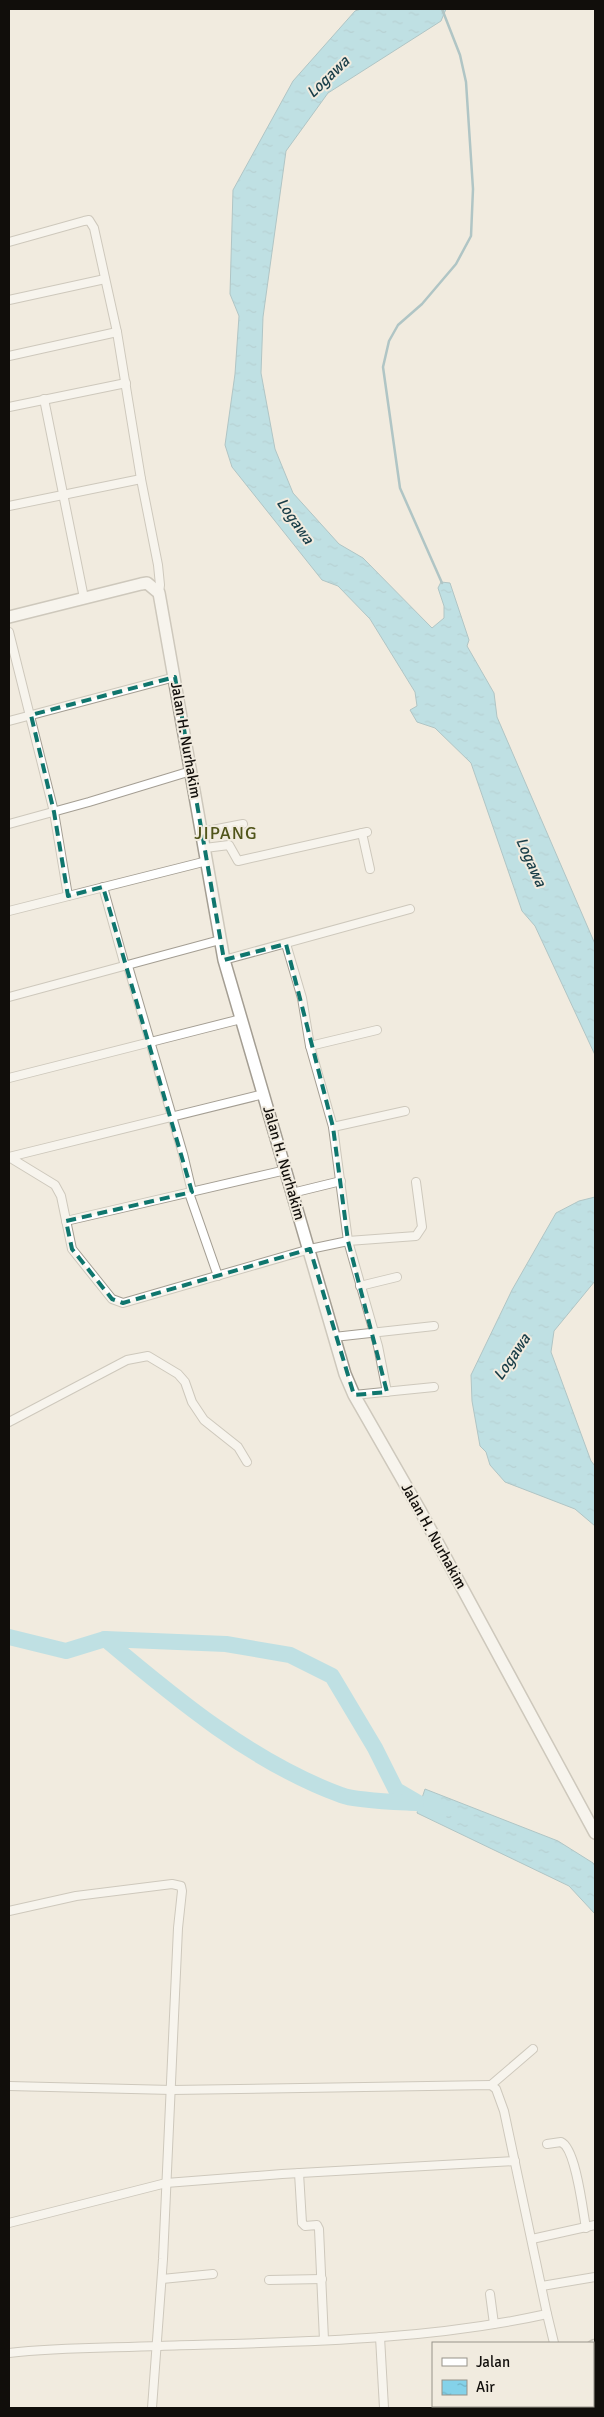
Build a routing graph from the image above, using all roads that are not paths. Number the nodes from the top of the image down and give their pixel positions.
1 (9, 242) edge
2 (105, 279) junction
3 (9, 300) edge
4 (117, 332) junction
5 (9, 356) edge
6 (126, 383) junction
7 (44, 399) junction
8 (9, 407) edge
9 (141, 479) junction
10 (63, 495) junction
11 (9, 506) edge
12 (159, 592) junction
13 (84, 598) junction
14 (9, 617) edge
15 (9, 632) edge
16 (175, 677) junction
17 (31, 715) junction
18 (9, 720) edge
19 (191, 771) junction
20 (54, 812) junction
21 (9, 824) edge
22 (243, 824) dead end
23 (202, 832) junction
24 (205, 848) junction
25 (207, 861) junction
26 (370, 869) dead end
27 (103, 887) junction
28 (68, 896) junction
29 (410, 909) dead end
30 (9, 911) edge
31 (220, 940) junction
32 (286, 944) junction
33 (224, 960) junction
34 (127, 966) junction
35 (9, 997) edge
36 (241, 1020) junction
37 (377, 1030) dead end
38 (150, 1042) junction
39 (310, 1046) junction
40 (9, 1078) edge
41 (264, 1094) junction
42 (405, 1111) dead end
43 (170, 1116) junction
44 (333, 1127) junction
45 (9, 1157) edge
46 (286, 1170) junction
47 (341, 1181) junction
48 (416, 1182) dead end
49 (190, 1192) junction
50 (292, 1193) junction
51 (66, 1221) junction
52 (348, 1241) junction
53 (310, 1249) junction
54 (218, 1276) junction
55 (397, 1277) dead end
56 (360, 1286) junction
57 (434, 1326) dead end
58 (373, 1332) junction
59 (334, 1337) junction
60 (434, 1387) dead end
61 (387, 1392) junction
62 (354, 1395) junction
63 (9, 1422) edge
64 (247, 1462) dead end
65 (595, 1833) edge
66 (9, 1911) edge
67 (533, 2049) dead end
68 (491, 2085) junction
69 (9, 2086) edge
70 (172, 2090) junction
71 (547, 2144) dead end
72 (515, 2161) junction
73 (298, 2173) junction
74 (166, 2183) junction
75 (9, 2224) edge
76 (595, 2225) edge
77 (586, 2228) junction
78 (532, 2239) junction
79 (213, 2274) dead end
80 (595, 2277) edge
81 (322, 2278) junction
82 (162, 2279) junction
83 (269, 2280) dead end
84 (542, 2286) junction
85 (490, 2294) dead end
86 (547, 2314) junction
87 (494, 2324) junction
88 (380, 2337) junction
89 (324, 2340) junction
90 (554, 2342) edge
91 (158, 2346) junction
92 (9, 2353) edge
93 (152, 2408) edge
94 (384, 2408) edge

1 - 2 street
2 - 3 street
2 - 4 street
4 - 5 street
4 - 6 street
6 - 7 street
6 - 9 street
7 - 8 street
7 - 10 street
9 - 10 street
9 - 12 street
10 - 11 street
10 - 13 street
12 - 13 main road
12 - 16 main road, Jalan H. Nurhakim
13 - 14 main road
15 - 17 street
16 - 17 street
16 - 19 main road, Jalan H. Nurhakim
17 - 18 street
17 - 20 street
19 - 20 street
19 - 23 main road, Jalan H. Nurhakim
20 - 21 street
20 - 28 street
22 - 23 street
23 - 24 main road, Jalan H. Nurhakim
24 - 25 main road, Jalan H. Nurhakim
24 - 26 street
25 - 27 street
25 - 31 main road, Jalan H. Nurhakim
27 - 28 street
27 - 34 street
28 - 30 street
29 - 32 street
31 - 33 main road, Jalan H. Nurhakim
31 - 34 street
32 - 33 street
32 - 39 street
33 - 36 main road, Jalan H. Nurhakim
34 - 35 street
34 - 38 street
36 - 38 street
36 - 41 main road, Jalan H. Nurhakim
37 - 39 street
38 - 40 street
38 - 43 street
39 - 44 street
41 - 43 street
41 - 46 main road, Jalan H. Nurhakim
42 - 44 street
43 - 45 street
43 - 49 street
44 - 47 street
45 - 51 street
46 - 49 street
46 - 50 main road, Jalan H. Nurhakim
47 - 50 street
47 - 52 street
48 - 52 street
49 - 51 street
49 - 54 street
50 - 53 main road, Jalan H. Nurhakim
51 - 54 street
52 - 53 street
52 - 56 street
53 - 54 street
53 - 59 main road, Jalan H. Nurhakim
55 - 56 street
56 - 58 street
57 - 58 street
58 - 59 street
58 - 61 street
59 - 62 main road, Jalan H. Nurhakim
60 - 61 street
61 - 62 street
62 - 65 main road, Jalan H. Nurhakim
63 - 64 street
66 - 70 street
67 - 68 street
68 - 70 street
68 - 72 street
69 - 70 street
70 - 74 street
71 - 77 street
72 - 73 street
72 - 78 street
73 - 74 street
73 - 81 street
74 - 75 street
74 - 82 street
76 - 77 street
77 - 78 street
78 - 84 street
79 - 82 street
80 - 84 street
81 - 83 street
81 - 89 street
82 - 91 street
84 - 86 street
85 - 87 street
86 - 87 street
86 - 90 street
87 - 88 street
88 - 89 street
88 - 94 street
89 - 91 street
91 - 92 street
91 - 93 street

